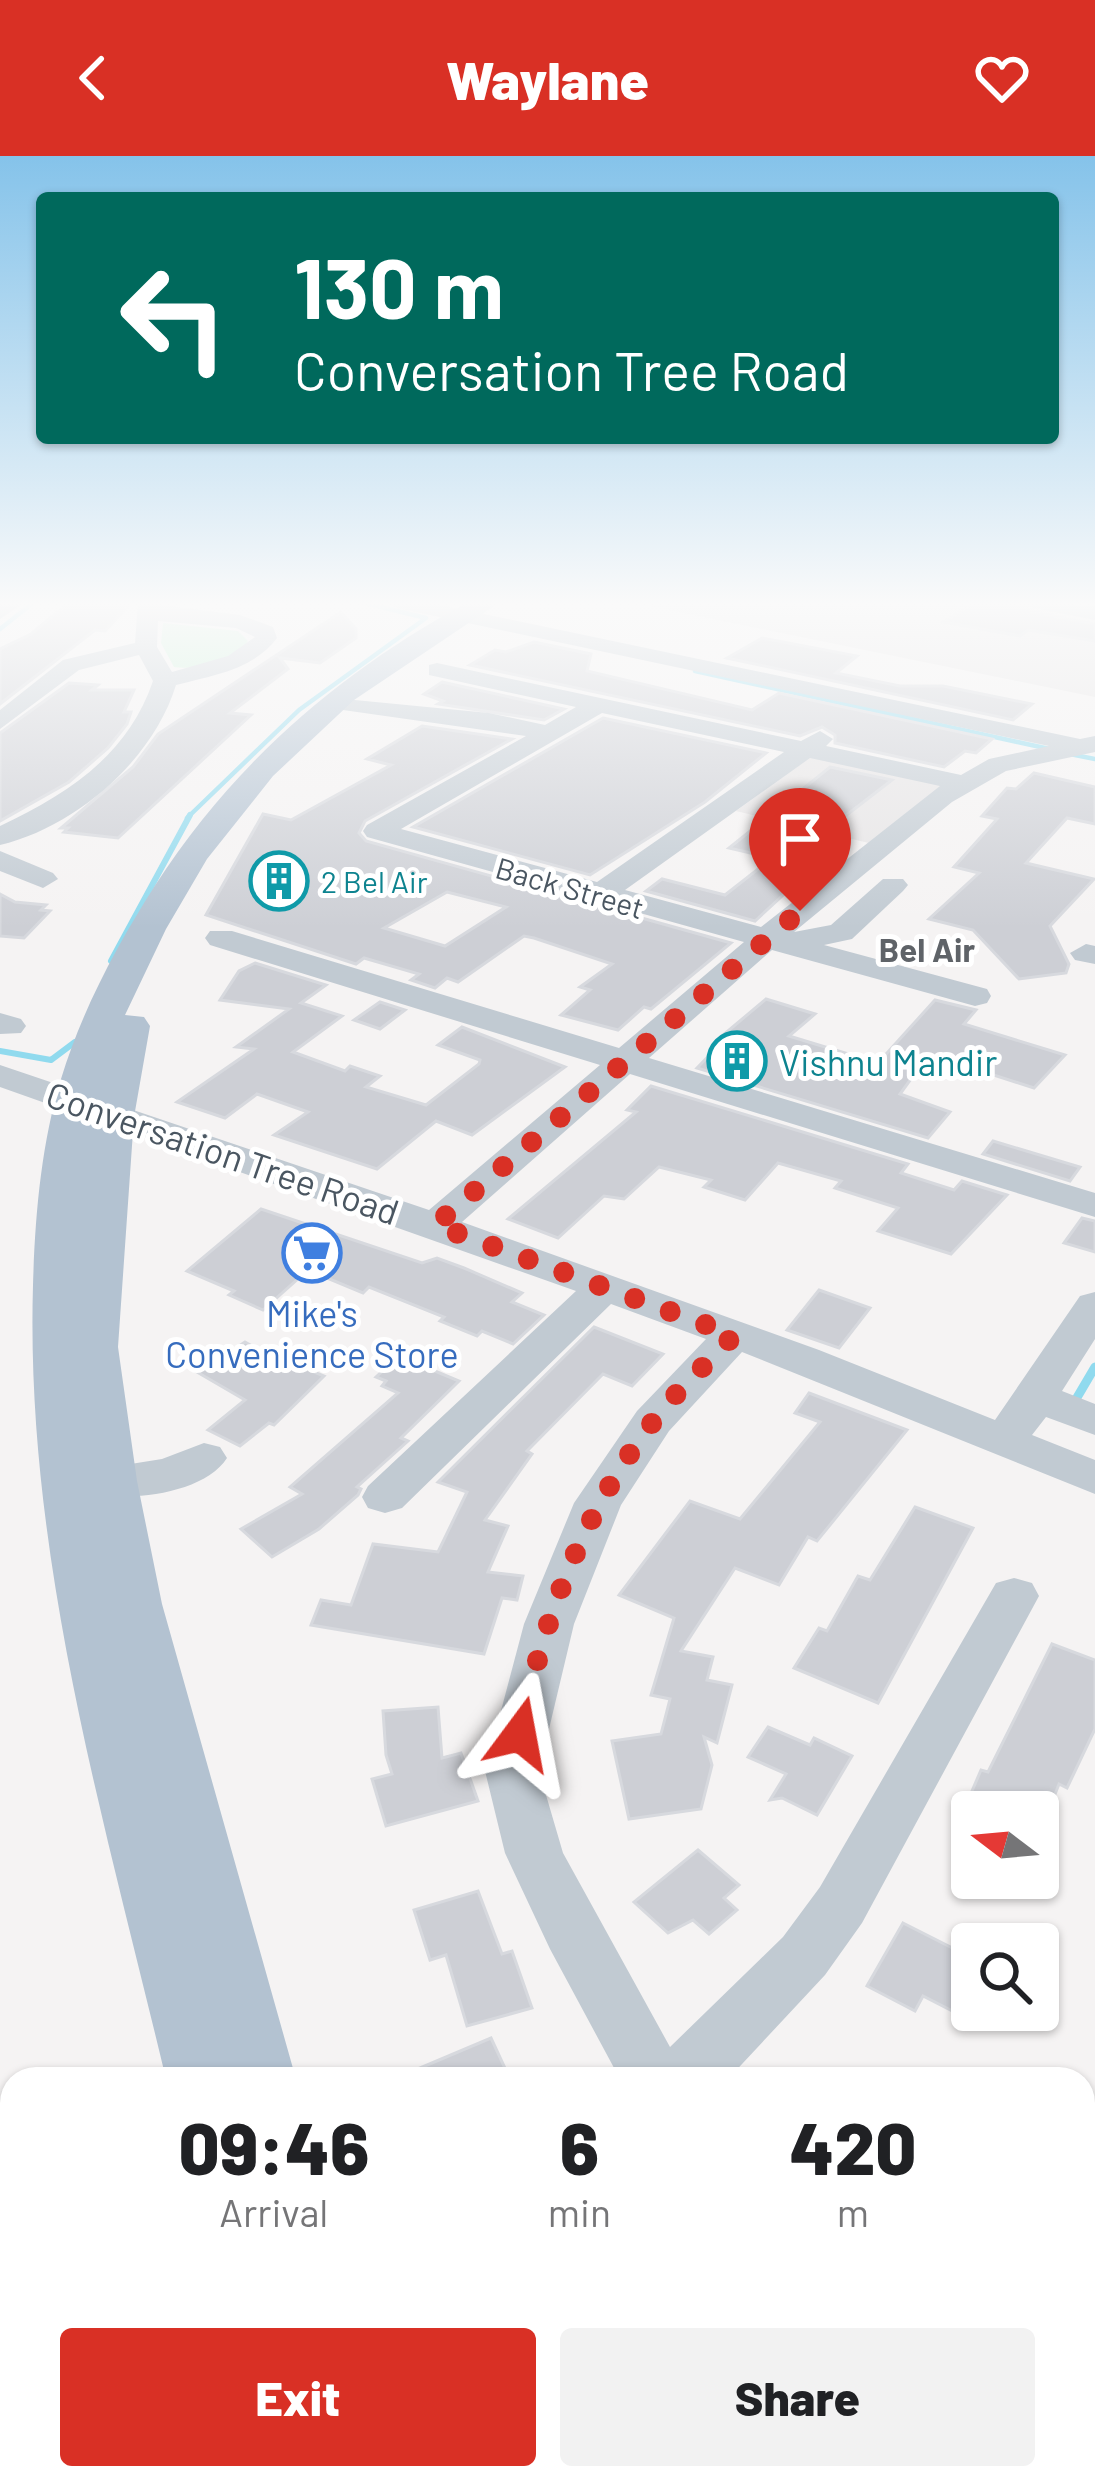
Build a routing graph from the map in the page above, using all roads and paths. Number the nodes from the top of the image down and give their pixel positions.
1 (152, 711) edge
2 (320, 711) edge
3 (355, 711) edge
4 (406, 711) edge
5 (587, 711) edge
6 (631, 711) edge
7 (937, 711) edge
8 (835, 728) dead end
9 (547, 733) junction
10 (1090, 745) edge
11 (806, 749) junction
12 (1029, 757) junction
13 (1095, 775) edge
14 (961, 783) junction
15 (0, 837) edge
16 (0, 860) edge
17 (43, 879) dead end
18 (893, 885) dead end
19 (600, 894) junction
20 (842, 932) junction
21 (221, 938) dead end
22 (773, 942) junction
23 (948, 969) dead end
24 (975, 996) dead end
25 (628, 1062) junction
26 (0, 1075) edge
27 (93, 1110) junction
28 (1095, 1205) edge
29 (435, 1225) junction
30 (604, 1287) junction
31 (1095, 1305) edge
32 (734, 1335) junction
33 (1062, 1407) edge
34 (1003, 1439) junction
35 (204, 1458) dead end
36 (1095, 1478) edge
37 (109, 1480) junction
38 (386, 1497) dead end
39 (1014, 1596) dead end
40 (202, 2067) edge
41 (254, 2067) edge
42 (651, 2067) edge
43 (696, 2067) edge

1 - 15 street
2 - 27 main road
3 - 27 main road
4 - 9 street
5 - 9 street
6 - 11 street
7 - 10 street
8 - 11 street
9 - 19 street, Back Street
10 - 12 street
11 - 14 street
11 - 19 street
12 - 13 street
12 - 14 street
14 - 22 street
16 - 17 street
18 - 20 street
19 - 22 street, Back Street
20 - 22 street
20 - 23 street
21 - 25 street
22 - 24 street, Back Street
22 - 25 street
25 - 28 street
25 - 29 street
26 - 27 street, Conversation Tree Road
27 - 29 street, Conversation Tree Road
27 - 37 main road
27 - 40 main road
29 - 30 street, Conversation Tree Road
30 - 32 street, Conversation Tree Road
30 - 38 street
31 - 33 street
32 - 34 street, Conversation Tree Road
32 - 42 street
33 - 34 street
34 - 36 street, Conversation Tree Road
35 - 37 street
37 - 41 main road
39 - 43 street

